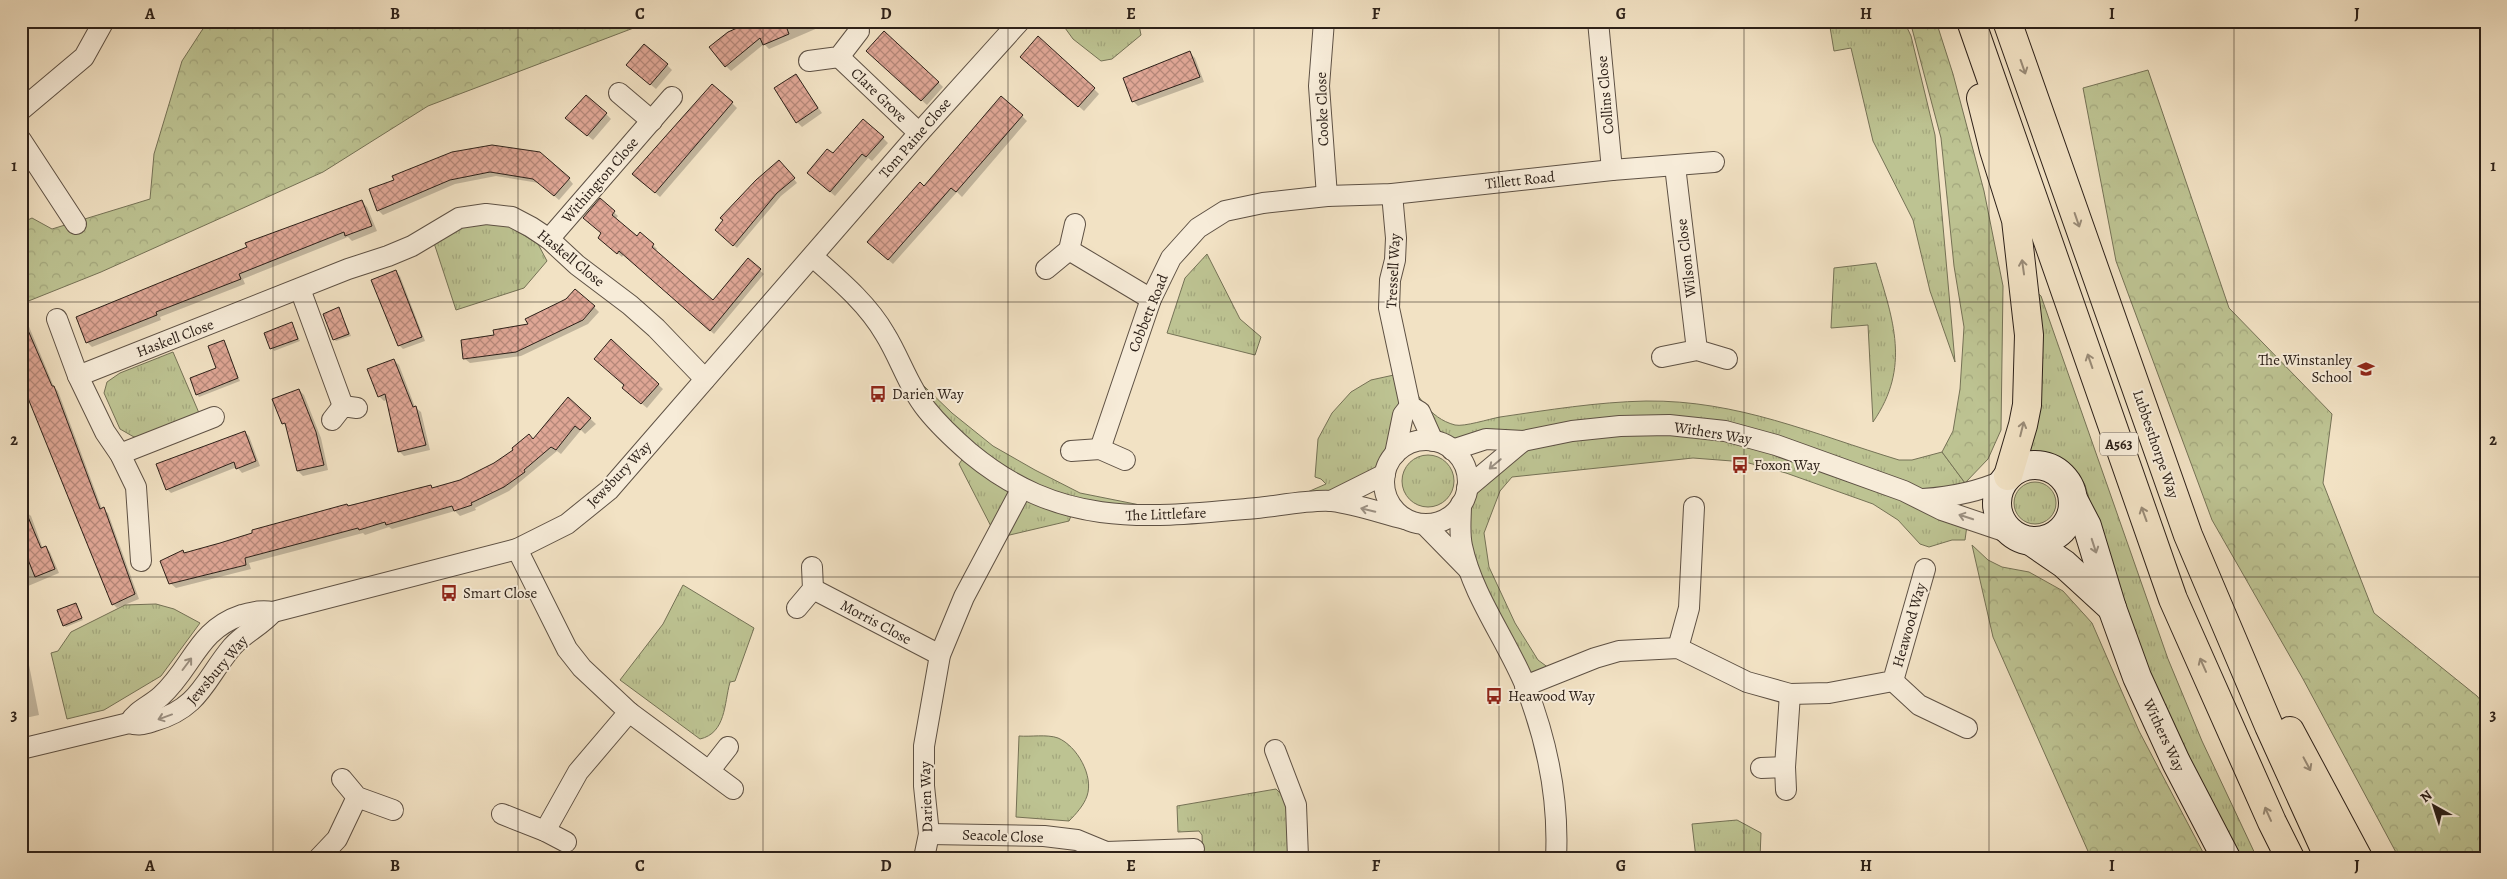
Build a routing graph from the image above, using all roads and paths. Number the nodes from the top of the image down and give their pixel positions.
1 (104, 21) edge
2 (1020, 21) edge
3 (1324, 21) edge
4 (1598, 21) edge
5 (1962, 21) edge
6 (1971, 21) edge
7 (2007, 21) edge
8 (859, 30) dead end
9 (839, 57) junction
10 (809, 61) dead end
11 (619, 93) dead end
12 (672, 97) dead end
13 (21, 110) edge
14 (652, 121) junction
15 (919, 133) junction
16 (21, 140) edge
17 (1714, 162) dead end
18 (1675, 166) junction
19 (1612, 170) junction
20 (1392, 194) junction
21 (1327, 196) junction
22 (76, 224) dead end
23 (1075, 224) dead end
24 (549, 239) junction
25 (1069, 250) junction
26 (813, 257) junction
27 (1046, 269) dead end
28 (300, 289) junction
29 (1151, 299) junction
30 (56, 319) dead end
31 (1696, 350) junction
32 (1662, 358) dead end
33 (1727, 359) dead end
34 (78, 376) junction
35 (705, 379) junction
36 (1410, 406) junction
37 (344, 412) dead end
38 (214, 417) dead end
39 (1433, 441) junction
40 (1523, 441) junction
41 (1100, 449) junction
42 (1452, 450) junction
43 (1071, 451) dead end
44 (120, 454) junction
45 (1395, 454) junction
46 (1125, 460) dead end
47 (1385, 474) junction
48 (2006, 478) junction
49 (1022, 488) junction
50 (1464, 496) junction
51 (1923, 499) junction
52 (1331, 501) junction
53 (2074, 501) junction
54 (1694, 507) dead end
55 (1415, 522) junction
56 (2188, 534) junction
57 (2021, 537) junction
58 (518, 549) junction
59 (141, 561) dead end
60 (812, 567) dead end
61 (1925, 569) dead end
62 (1469, 571) junction
63 (813, 589) junction
64 (797, 608) dead end
65 (2112, 608) junction
66 (272, 612) junction
67 (1678, 648) junction
68 (940, 655) junction
69 (1893, 681) junction
70 (1525, 686) junction
71 (1790, 694) junction
72 (629, 712) junction
73 (129, 723) junction
74 (1967, 728) dead end
75 (728, 747) dead end
76 (21, 749) edge
77 (1275, 750) dead end
78 (1785, 767) junction
79 (1761, 768) dead end
80 (710, 770) junction
81 (342, 779) dead end
82 (733, 789) dead end
83 (1786, 790) dead end
84 (358, 797) junction
85 (393, 810) dead end
86 (502, 814) dead end
87 (545, 831) junction
88 (929, 834) junction
89 (566, 842) dead end
90 (1194, 849) dead end
91 (1297, 849) edge
92 (1106, 855) edge
93 (319, 858) edge
94 (924, 858) edge
95 (1556, 858) edge
96 (2226, 858) edge
97 (2290, 858) edge
98 (2329, 858) edge
99 (2358, 858) edge

1 - 13 street
2 - 15 street, Tom Paine Close
3 - 21 street, Cooke Close
4 - 19 street, Collins Close
48 -> 5 highway
97 -> 6 highway, A563
7 -> 56 highway, Lubbesthorpe Way / A563
8 - 9 street, Clare Grove
9 - 10 street, Clare Grove
9 - 15 street, Clare Grove
11 - 14 street
12 - 14 street, Withington Close
14 - 24 street, Withington Close
15 - 26 street, Tom Paine Close
16 - 22 street
17 - 18 street, Tillett Road
18 - 19 street, Tillett Road
18 - 31 street, Wilson Close
19 - 20 street, Tillett Road
20 - 21 street, Tillett Road
20 - 36 street, Tressell Way
21 - 29 street, Cobbett Road
23 - 25 street
24 - 28 street, Haskell Close
24 - 35 street, Haskell Close
25 - 27 street
25 - 29 street
26 - 35 street, Jewsbury Way
26 - 49 street, The Littlefare
28 - 34 street, Haskell Close
28 - 37 street
29 - 41 street, Cobbett Road
30 - 34 street
31 - 32 street
31 - 33 street
34 - 44 street
35 - 58 street, Jewsbury Way
36 - 39 street, Tressell Way
36 - 45 street
38 - 44 street
39 - 42 street
39 - 45 street
40 - 42 street, Withers Way
40 -> 50 street, Withers Way
40 - 51 street, Withers Way
41 - 43 street
41 - 46 street
42 - 50 street
44 - 59 street
45 - 47 street
47 - 52 street, The Littlefare
47 - 55 street
48 - 51 street, Withers Way
48 - 53 street
48 - 57 street
49 - 52 street, The Littlefare
49 - 68 street, Darien Way
50 - 55 street
50 - 62 street
57 -> 51 street, Withers Way
55 -> 52 street, The Littlefare
53 - 57 street
53 -> 65 street, Withers Way
54 - 67 street
55 - 62 street
56 - 98 highway, Lubbesthorpe Way / A563
56 -> 99 highway
57 - 65 street, Withers Way
58 - 66 street, Jewsbury Way
58 - 72 street
60 - 63 street
61 - 69 street, Heawood Way
62 - 70 street
63 - 64 street
63 - 68 street, Morris Close
65 - 96 street, Withers Way
73 -> 66 street, Jewsbury Way
66 -> 73 street, Jewsbury Way
67 - 70 street, Heawood Way
67 - 71 street, Heawood Way
68 - 88 street, Darien Way
69 - 71 street, Heawood Way
69 - 74 street, Heawood Way
70 - 95 street
71 - 78 street
72 - 80 street
72 - 87 street
73 - 76 street, Jewsbury Way
75 - 80 street
77 - 91 street
78 - 79 street
78 - 83 street
80 - 82 street
81 - 84 street
84 - 85 street
84 - 93 street
86 - 87 street
87 - 89 street
88 - 92 street, Seacole Close
88 - 94 street, Darien Way
90 - 92 street, Seacole Close

